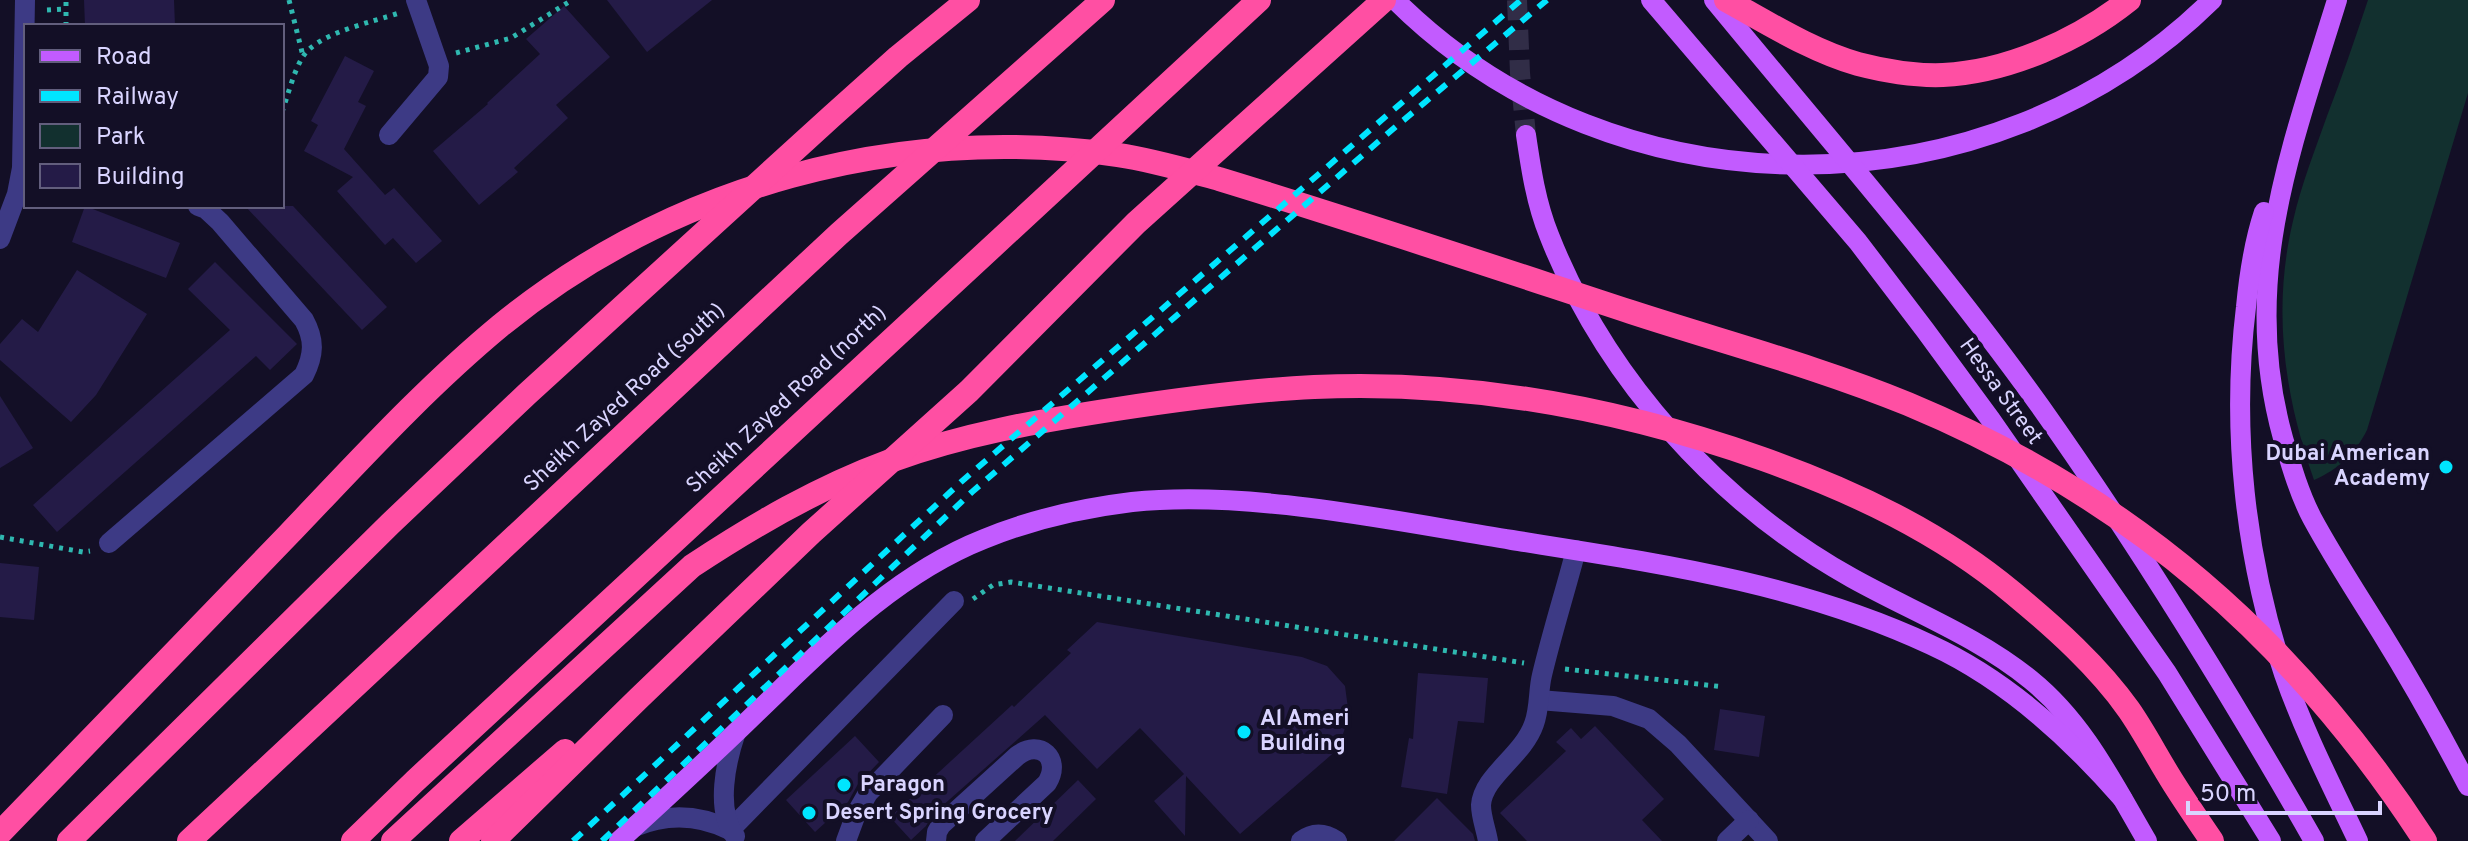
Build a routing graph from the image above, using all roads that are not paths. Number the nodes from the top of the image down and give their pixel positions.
1 (25, 0) edge
2 (949, 0) edge
3 (968, 0) edge
4 (1103, 0) edge
5 (1259, 0) edge
6 (1384, 0) edge
7 (1395, 0) edge
8 (1651, 0) edge
9 (1714, 0) edge
10 (1726, 0) edge
11 (2129, 0) edge
12 (2212, 0) edge
13 (2337, 0) edge
14 (417, 3) edge
15 (25, 24) edge
16 (898, 57) junction
17 (389, 135) dead end
18 (1526, 135) tunnel mouth
19 (2292, 146) junction
20 (24, 160) edge
21 (203, 208) edge
22 (0, 239) edge
23 (109, 543) road end
24 (1576, 550) junction
25 (954, 601) road end
26 (639, 698) junction
27 (1539, 700) junction
28 (943, 715) dead end
29 (736, 732) junction
30 (2468, 786) edge
31 (2122, 798) junction
32 (1749, 820) junction
33 (0, 833) edge
34 (626, 834) edge
35 (734, 836) edge
36 (69, 841) edge
37 (189, 841) edge
38 (353, 841) edge
39 (393, 841) edge
40 (461, 841) edge
41 (493, 841) edge
42 (846, 841) edge
43 (936, 841) edge
44 (985, 841) edge
45 (1301, 841) edge
46 (1337, 841) edge
47 (1488, 841) edge
48 (1727, 841) edge
49 (1768, 841) edge
50 (2147, 841) edge
51 (2212, 841) edge
52 (2271, 841) edge
53 (2314, 841) edge
54 (2358, 841) edge
55 (2425, 841) edge

1 - 15 street
2 - 16 highway
3 - 16 highway
4 - 37 highway, Sheikh Zayed Road (south)
5 - 38 highway, Sheikh Zayed Road (north)
6 - 26 highway
7 - 12 main road
8 - 52 main road, Hessa Street
9 - 53 main road, Hessa Street
10 - 11 highway
13 - 19 main road
14 - 17 street
16 - 36 highway
18 - 31 main road
19 - 30 main road
19 - 54 main road
20 - 22 street
21 - 23 street
24 - 27 street
24 - 29 main road
24 - 31 main road
25 - 35 street
26 - 40 highway
26 - 41 highway
27 - 32 street
27 - 47 street
28 - 42 street
29 - 34 main road
29 - 35 street
31 - 50 main road
32 - 48 street
32 - 49 street
33 - 55 highway
34 - 35 street
39 - 51 highway
43 - 44 street
45 - 46 street

